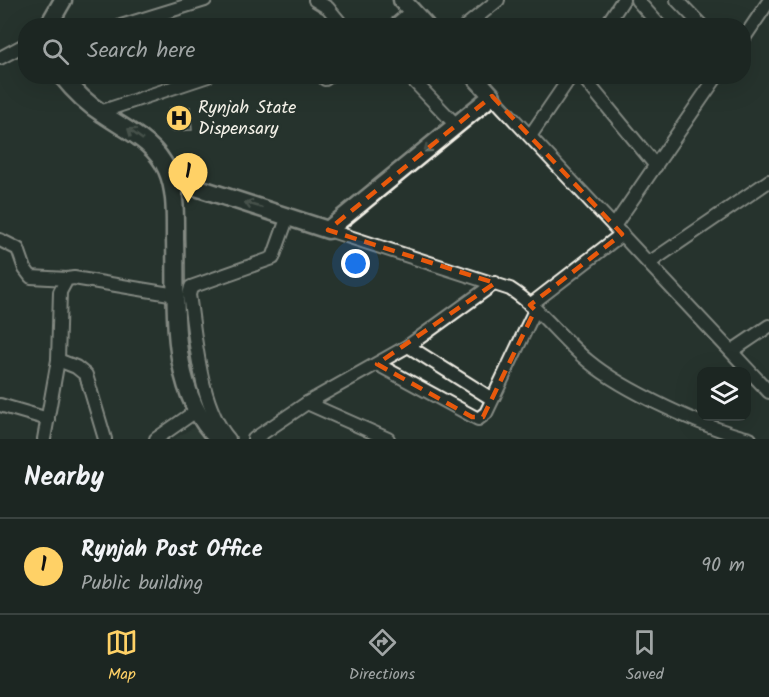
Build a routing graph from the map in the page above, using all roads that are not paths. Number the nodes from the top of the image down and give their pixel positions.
1 (205, 0) edge
2 (315, 0) edge
3 (498, 0) edge
4 (623, 0) edge
5 (637, 0) edge
6 (677, 0) edge
7 (62, 1) edge
8 (769, 1) edge
9 (407, 5) edge
10 (52, 18) edge
11 (61, 18) edge
12 (147, 18) edge
13 (336, 18) edge
14 (399, 18) edge
15 (419, 18) edge
16 (476, 18) edge
17 (611, 18) edge
18 (653, 18) edge
19 (694, 18) edge
20 (751, 28) edge
21 (18, 48) edge
22 (0, 58) edge
23 (71, 84) edge
24 (184, 84) edge
25 (417, 84) edge
26 (481, 84) edge
27 (566, 84) edge
28 (589, 84) edge
29 (708, 84) edge
30 (492, 96) junction
31 (100, 112) junction
32 (456, 125) junction
33 (530, 136) junction
34 (656, 166) junction
35 (171, 179) junction
36 (769, 181) edge
37 (288, 216) junction
38 (328, 230) junction
39 (618, 230) junction
40 (0, 240) edge
41 (649, 263) junction
42 (67, 279) junction
43 (495, 283) junction
44 (176, 295) junction
45 (533, 307) junction
46 (769, 326) edge
47 (408, 345) junction
48 (732, 351) junction
49 (58, 360) junction
50 (377, 364) junction
51 (769, 392) edge
52 (492, 399) junction
53 (307, 403) junction
54 (0, 405) edge
55 (196, 411) junction
56 (48, 419) junction
57 (44, 439) edge
58 (105, 439) edge
59 (156, 439) edge
60 (218, 439) edge
61 (229, 439) edge
62 (254, 439) edge
63 (388, 439) edge
64 (750, 439) edge

1 - 12 street
2 - 13 street
3 - 16 street
4 - 17 street
5 - 18 street
6 - 19 street
7 - 10 street
7 - 11 street
8 - 20 street
9 - 14 street
9 - 15 street
21 - 22 street
23 - 31 street
24 - 31 street
25 - 32 street
26 - 30 street
27 - 33 street
28 - 34 street
29 - 34 street
30 - 32 street
30 - 33 street
35 -> 31 street
32 -> 38 street
33 - 39 street
34 - 39 street
37 -> 35 street
35 - 44 street
36 - 41 street
37 - 38 street
37 - 61 street
38 - 43 street
39 - 41 street
39 - 45 street
40 - 42 street
41 - 48 street
42 - 44 street
42 - 49 street
43 - 45 street
43 - 47 street
44 - 55 street
45 - 52 street
45 - 64 street
46 - 48 street
47 - 50 street
47 - 52 street
48 - 51 street
49 - 56 street
49 - 58 street
50 - 52 street
50 - 53 street
53 - 62 street
53 - 63 street
54 - 56 street
55 - 59 street
55 - 60 street
56 - 57 street

